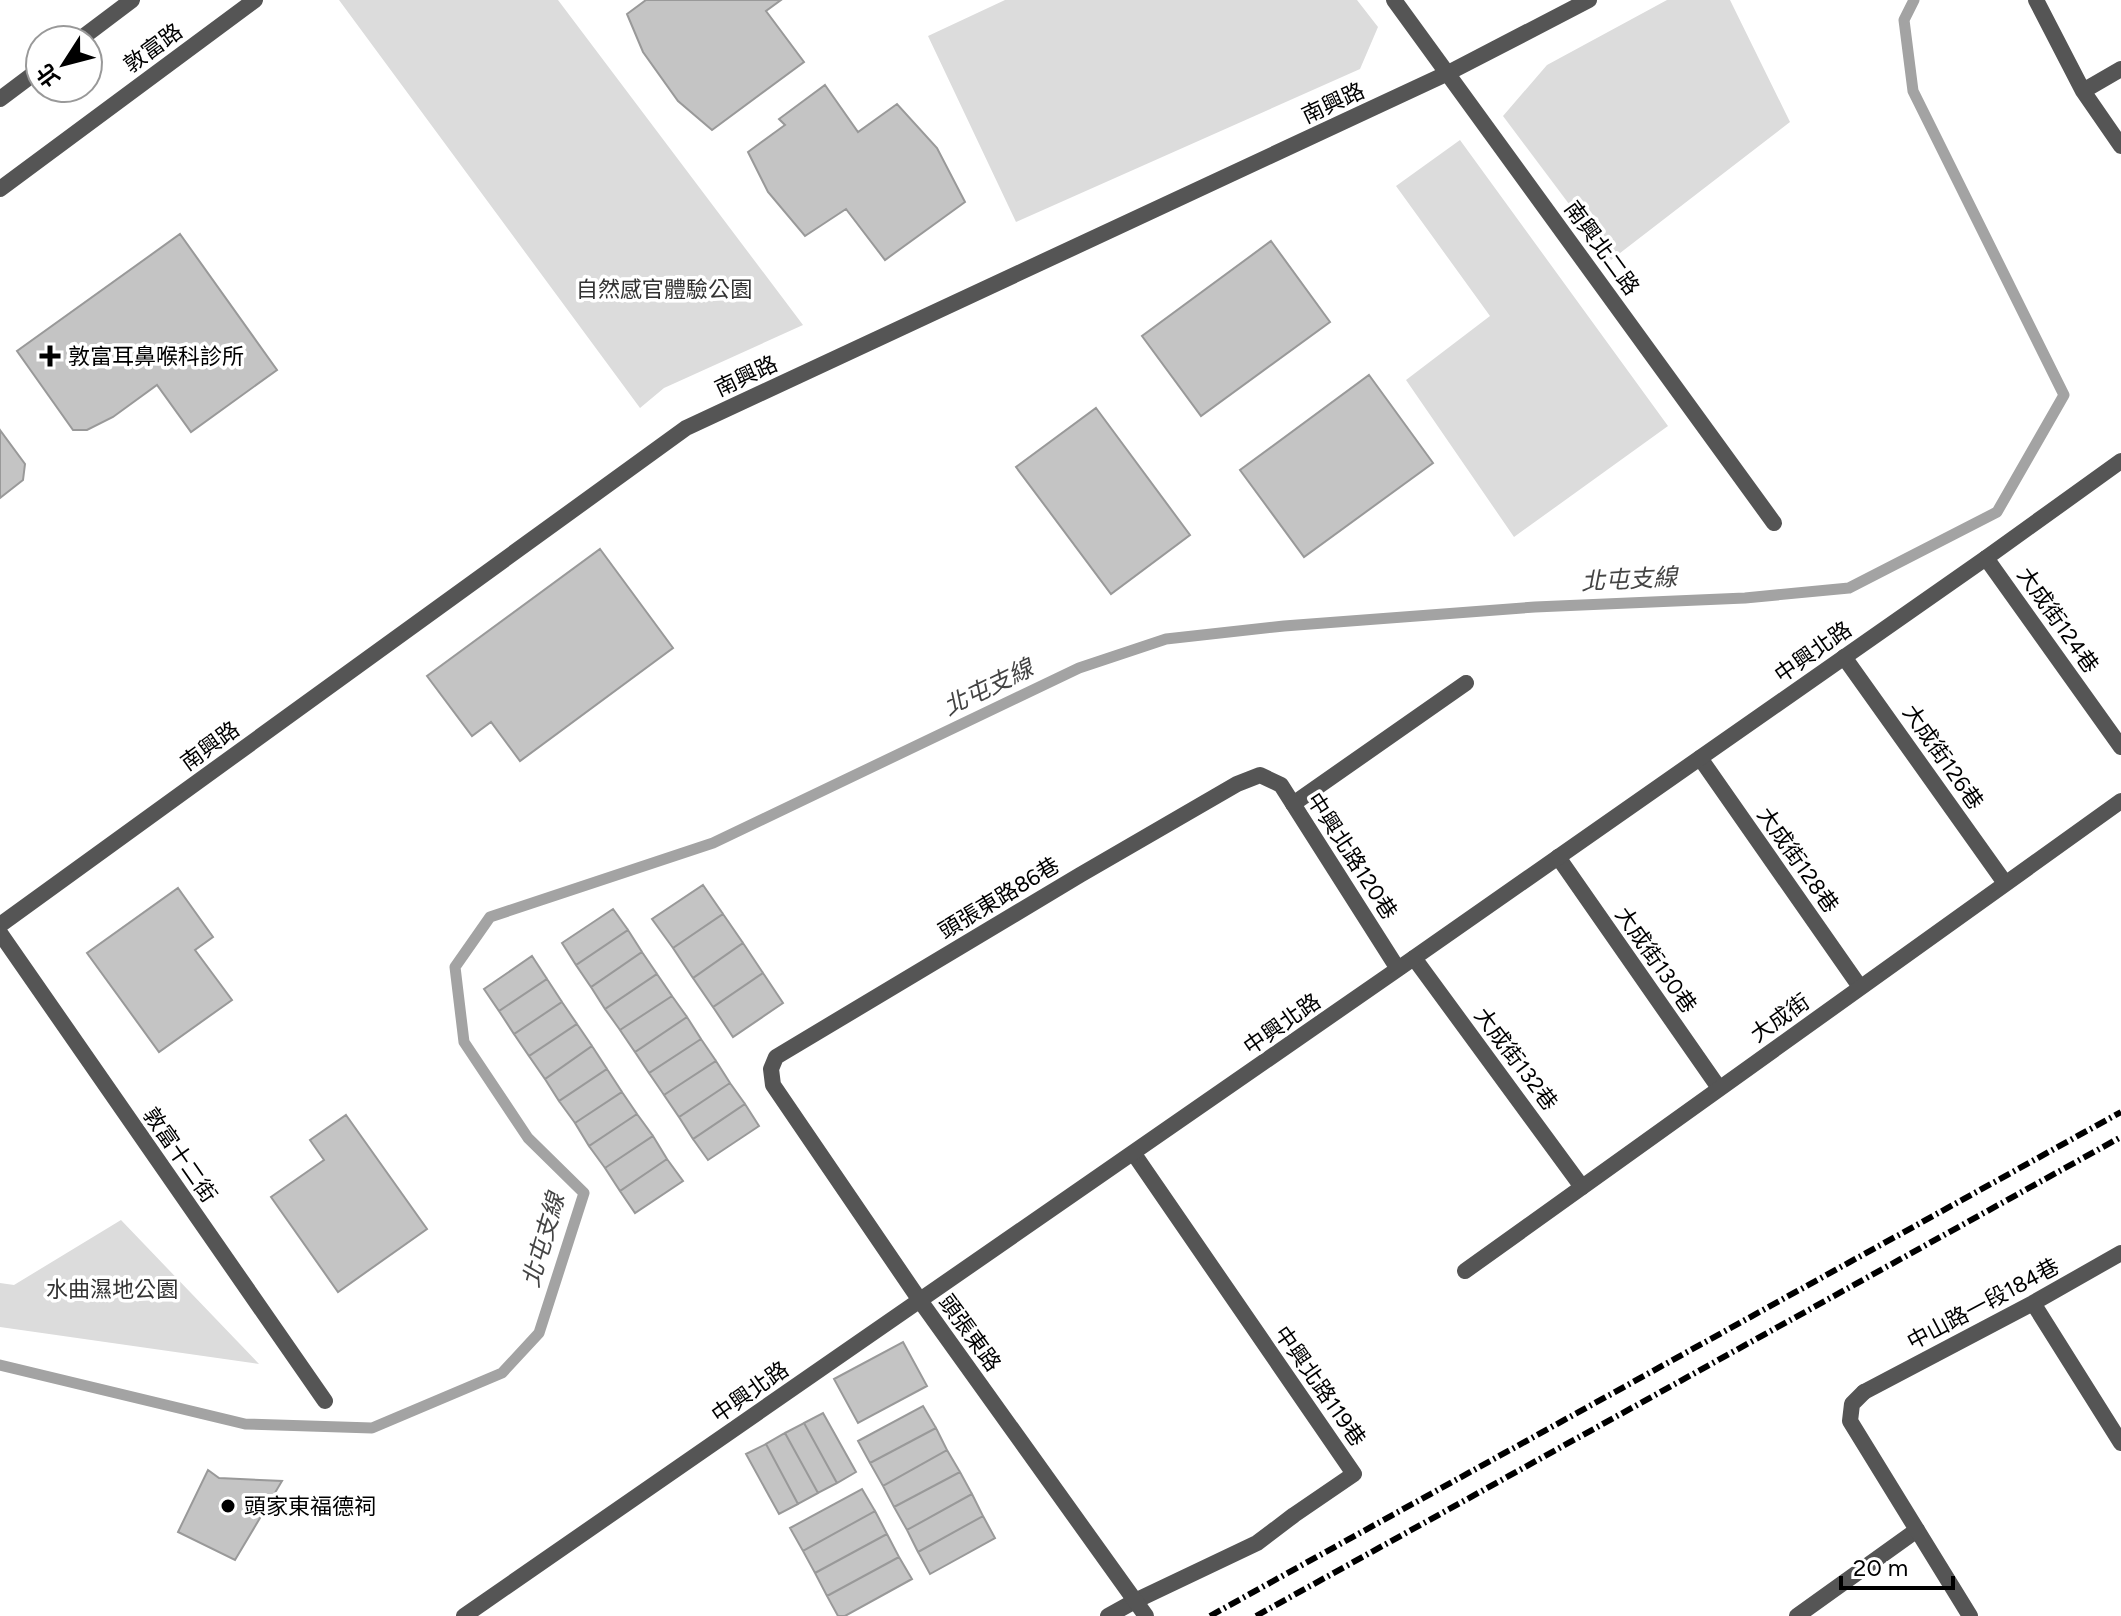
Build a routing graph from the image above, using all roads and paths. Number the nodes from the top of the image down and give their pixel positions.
1 (132, 0) edge
2 (255, 0) edge
3 (1394, 0) edge
4 (1589, 0) edge
5 (2036, 0) edge
6 (100, 24) edge
7 (2121, 69) edge
8 (1448, 73) junction
9 (24, 81) edge
10 (2083, 91) junction
11 (0, 99) edge
12 (2121, 146) edge
13 (0, 189) edge
14 (2121, 461) edge
15 (1774, 523) dead end
16 (1986, 558) junction
17 (1844, 657) junction
18 (1466, 683) dead end
19 (2121, 747) edge
20 (1700, 758) junction
21 (1260, 775) joint
22 (2121, 801) edge
23 (1293, 804) junction
24 (1558, 857) junction
25 (2005, 883) junction
26 (0, 925) edge
27 (0, 933) edge
28 (1414, 958) junction
29 (1398, 969) junction
30 (1860, 987) junction
31 (771, 1069) joint
32 (1719, 1088) junction
33 (1134, 1154) junction
34 (1582, 1187) junction
35 (2121, 1253) edge
36 (1465, 1271) dead end
37 (921, 1302) junction
38 (2033, 1303) junction
39 (325, 1401) dead end
40 (2121, 1443) edge
41 (1917, 1530) junction
42 (1135, 1601) junction
43 (464, 1616) edge
44 (1108, 1616) edge
45 (1146, 1616) edge
46 (1797, 1616) edge
47 (1970, 1616) edge

1 - 6 street
2 - 13 street, 敦富路
3 - 8 street, 南興北二路
4 - 8 street, 南興路
5 - 10 street
7 - 10 street
8 - 15 street, 南興北二路
8 - 26 street, 南興路
9 - 11 street
10 - 12 street
14 - 16 street, 中興北路
16 - 17 street, 中興北路
16 - 19 street, 大成街124巷
17 - 20 street, 中興北路
17 - 25 street, 大成街126巷
18 - 23 street
20 - 24 street, 中興北路
20 - 30 street, 大成街128巷
21 - 23 street, 中興北路120巷
21 - 31 street, 頭張東路86巷
22 - 25 street, 大成街
23 - 29 street, 中興北路120巷
24 - 28 street, 中興北路
24 - 32 street, 大成街130巷
25 - 30 street, 大成街
27 - 39 street, 敦富十二街
28 - 29 street, 中興北路
28 - 34 street, 大成街132巷
29 - 33 street, 中興北路
30 - 32 street, 大成街
31 - 37 street, 頭張東路
32 - 34 street, 大成街
33 - 37 street, 中興北路
33 - 42 street, 中興北路119巷
34 - 36 street, 大成街
35 - 38 street, 中山路一段184巷
37 - 42 street, 頭張東路
37 - 43 street, 中興北路
38 - 40 street
38 - 41 street, 中山路一段184巷
41 - 46 street
41 - 47 street
42 - 44 street
42 - 45 street, 頭張東路

